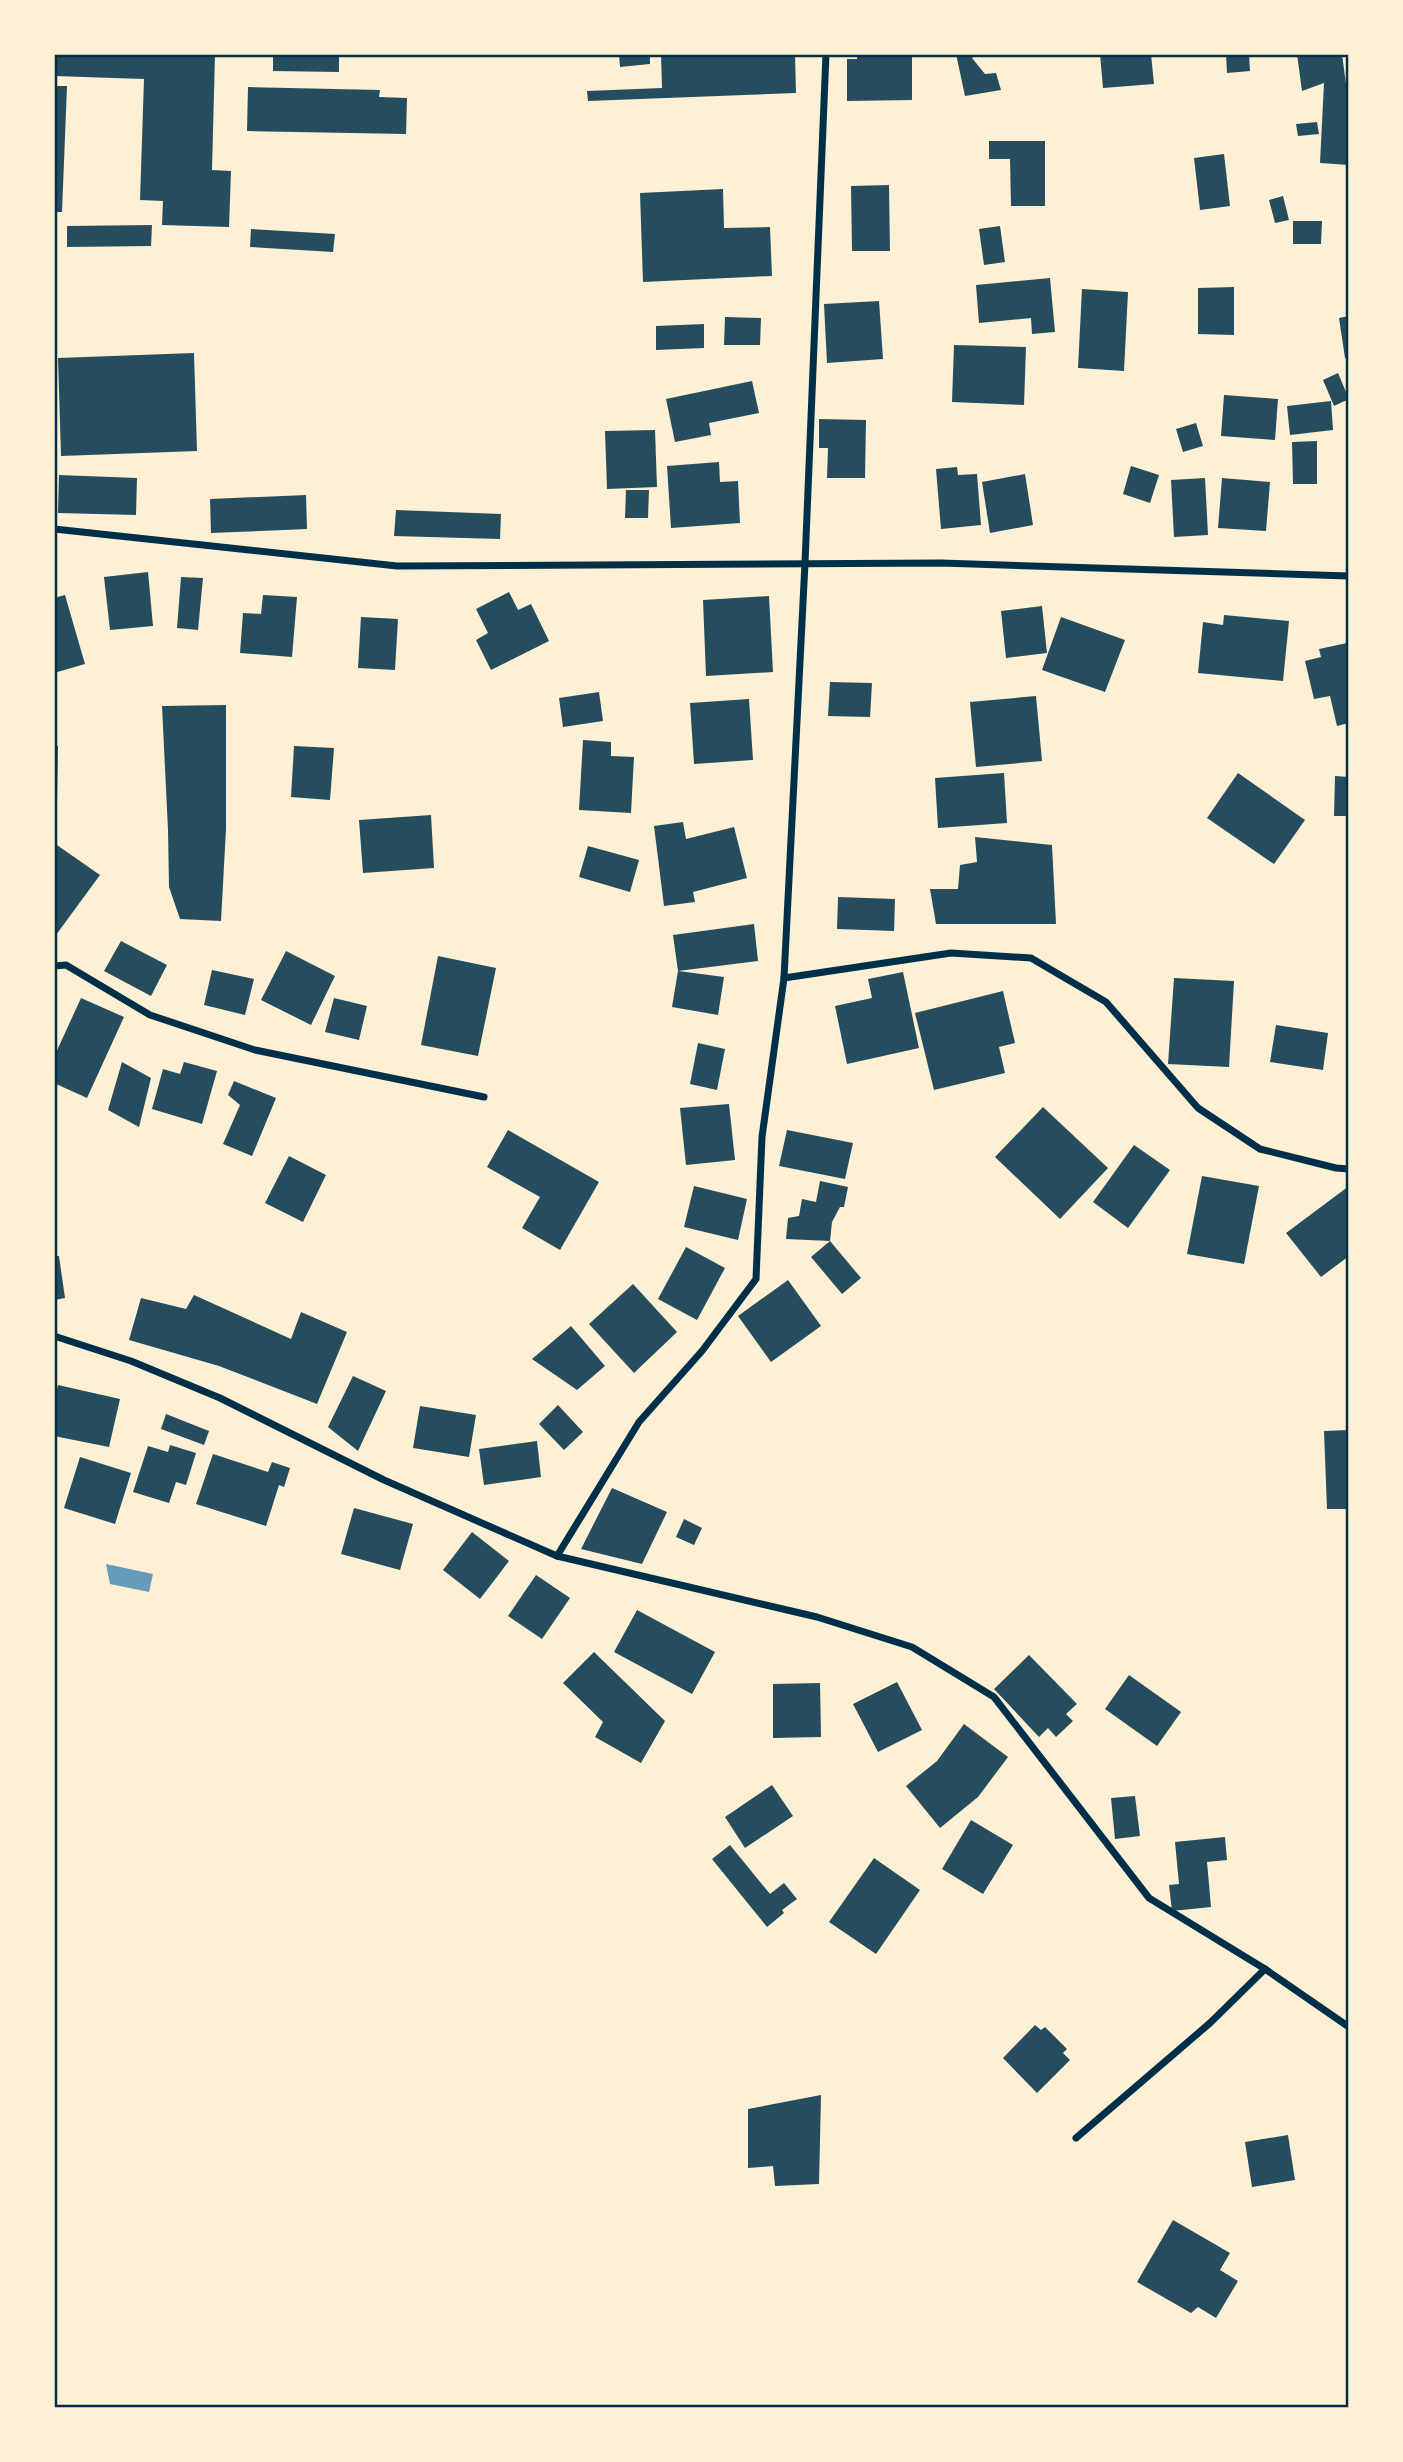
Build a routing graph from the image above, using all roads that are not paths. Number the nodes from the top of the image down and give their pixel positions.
1 (826, 54) edge
2 (54, 529) edge
3 (805, 563) junction
4 (1349, 576) edge
5 (54, 966) edge
6 (784, 978) junction
7 (484, 1097) dead end
8 (1349, 1169) edge
9 (54, 1336) edge
10 (557, 1556) junction
11 (1265, 1969) junction
12 (1349, 2027) edge
13 (1076, 2138) dead end

1 - 3 street
2 - 3 street
3 - 4 street
3 - 6 street
5 - 7 street
6 - 8 street
6 - 10 street
9 - 10 street
10 - 11 street
11 - 12 street
11 - 13 street

